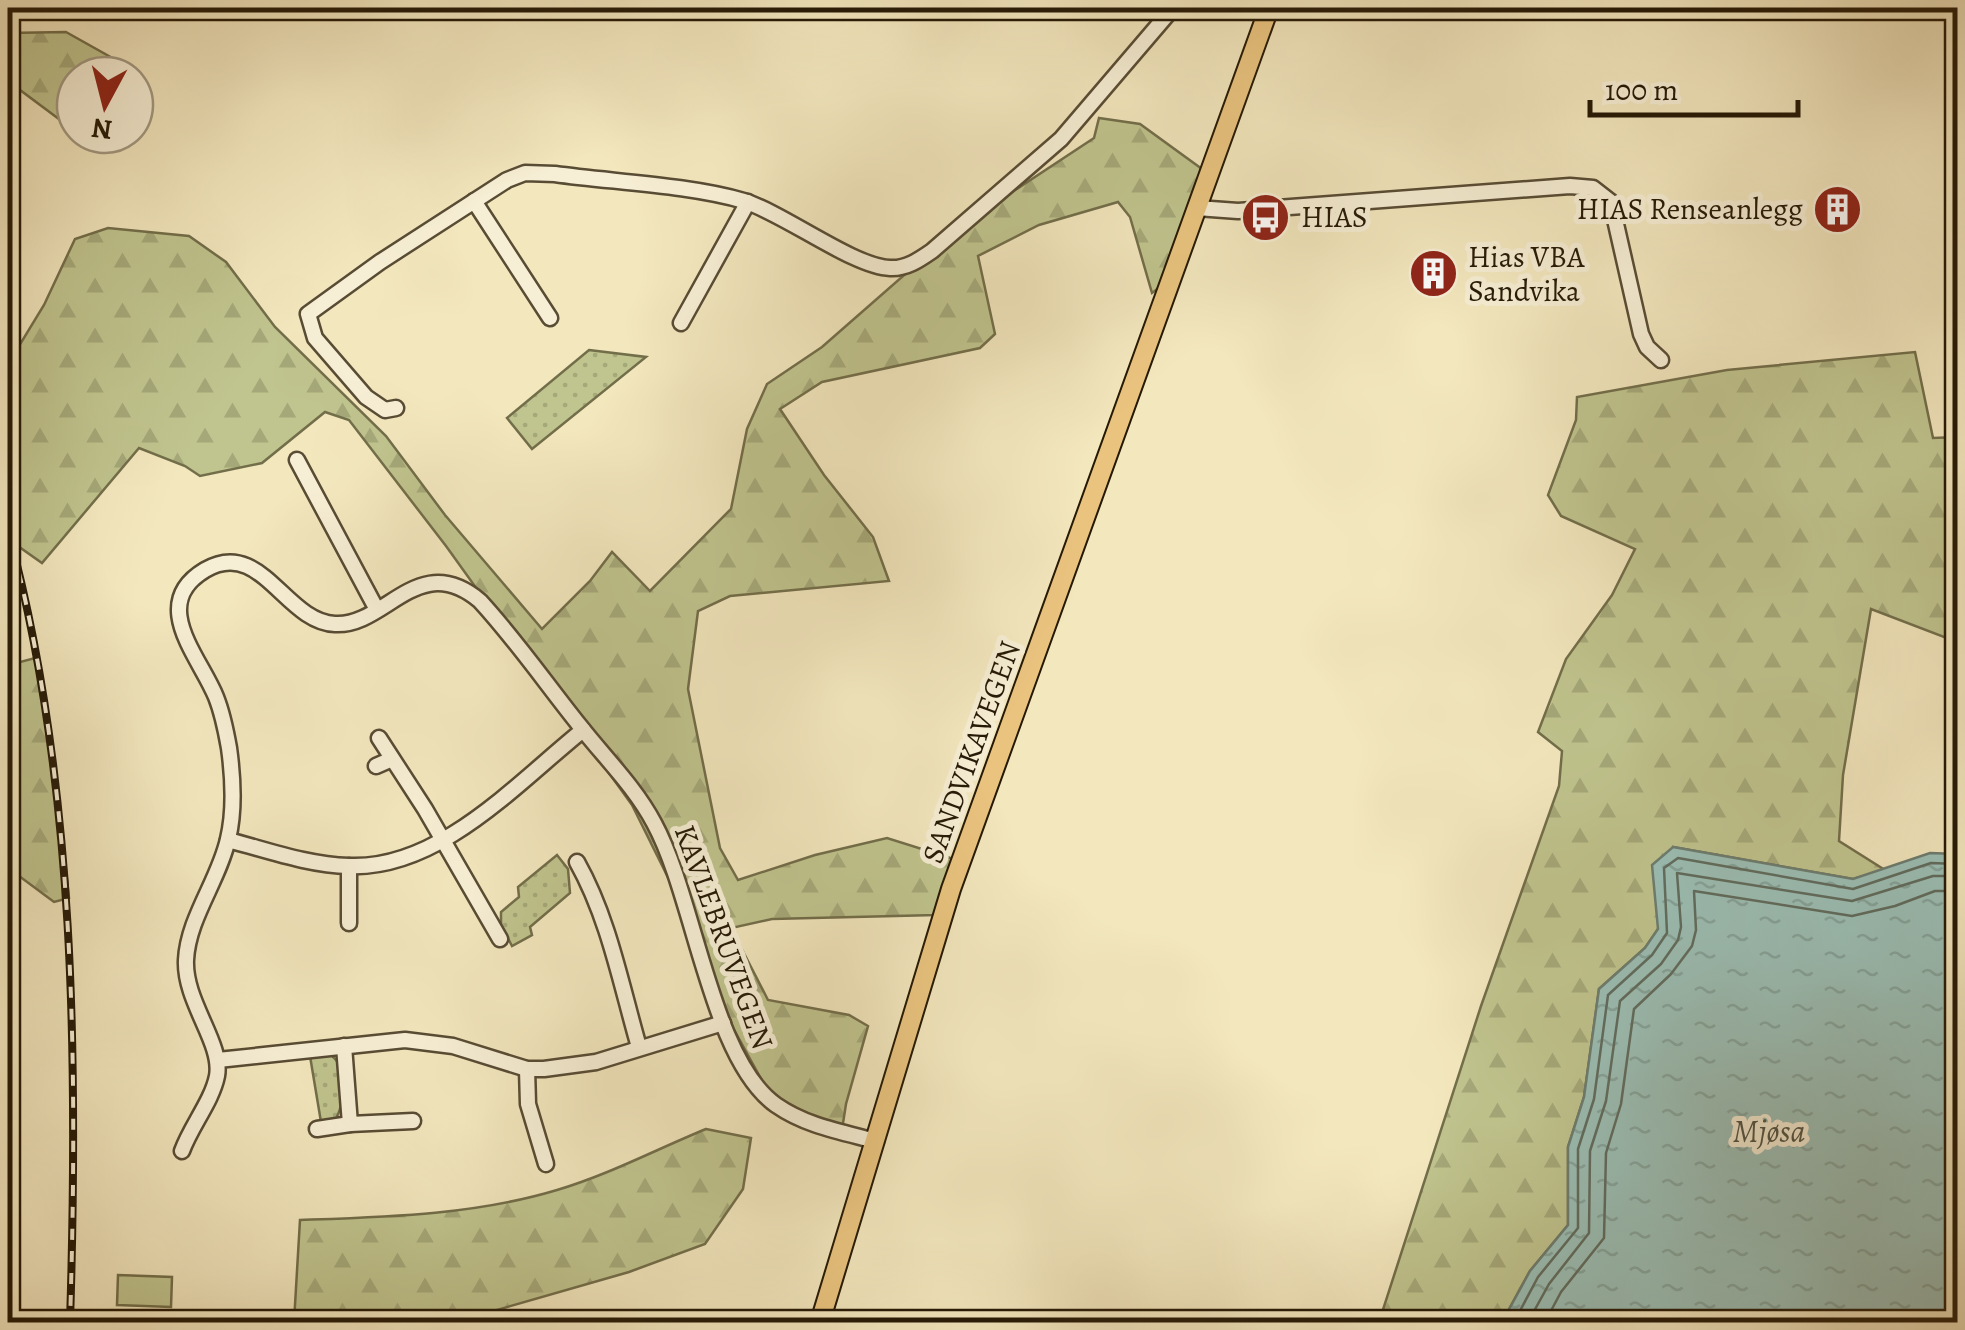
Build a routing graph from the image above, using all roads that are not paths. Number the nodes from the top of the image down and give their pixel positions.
1 (1172, 8) edge
2 (1269, 8) edge
3 (474, 201) junction
4 (748, 202) junction
5 (1197, 208) junction
6 (550, 318) dead end
7 (681, 323) dead end
8 (1661, 360) dead end
9 (396, 408) dead end
10 (298, 460) dead end
11 (376, 608) junction
12 (582, 730) junction
13 (379, 738) dead end
14 (392, 759) junction
15 (376, 766) dead end
16 (228, 840) junction
17 (444, 841) junction
18 (577, 862) dead end
19 (349, 866) junction
20 (348, 923) dead end
21 (500, 939) dead end
22 (723, 1023) junction
23 (344, 1046) junction
24 (639, 1047) junction
25 (218, 1060) junction
26 (526, 1070) junction
27 (412, 1120) dead end
28 (350, 1124) junction
29 (317, 1130) dead end
30 (876, 1142) junction
31 (182, 1151) dead end
32 (546, 1164) dead end
33 (820, 1322) edge

1 - 4 street
2 - 5 main road, SANDVIKAVEGEN
3 - 4 street
3 - 6 street
3 - 9 street
4 - 7 street
5 - 8 street
5 - 30 main road, SANDVIKAVEGEN
10 - 11 street
11 - 12 street, KAVLEBRUVEGEN
11 - 16 street, KAVLEBRUVEGEN
12 - 17 street
12 - 22 street, KAVLEBRUVEGEN
13 - 14 street
14 - 15 street
14 - 17 street
16 - 19 street
16 - 25 street, KAVLEBRUVEGEN
17 - 19 street
17 - 21 street
18 - 24 street
19 - 20 street
22 - 24 street
22 - 30 street, KAVLEBRUVEGEN
23 - 25 street
23 - 26 street
23 - 28 street
24 - 26 street
25 - 31 street
26 - 32 street
27 - 28 street
28 - 29 street
30 - 33 main road, SANDVIKAVEGEN

